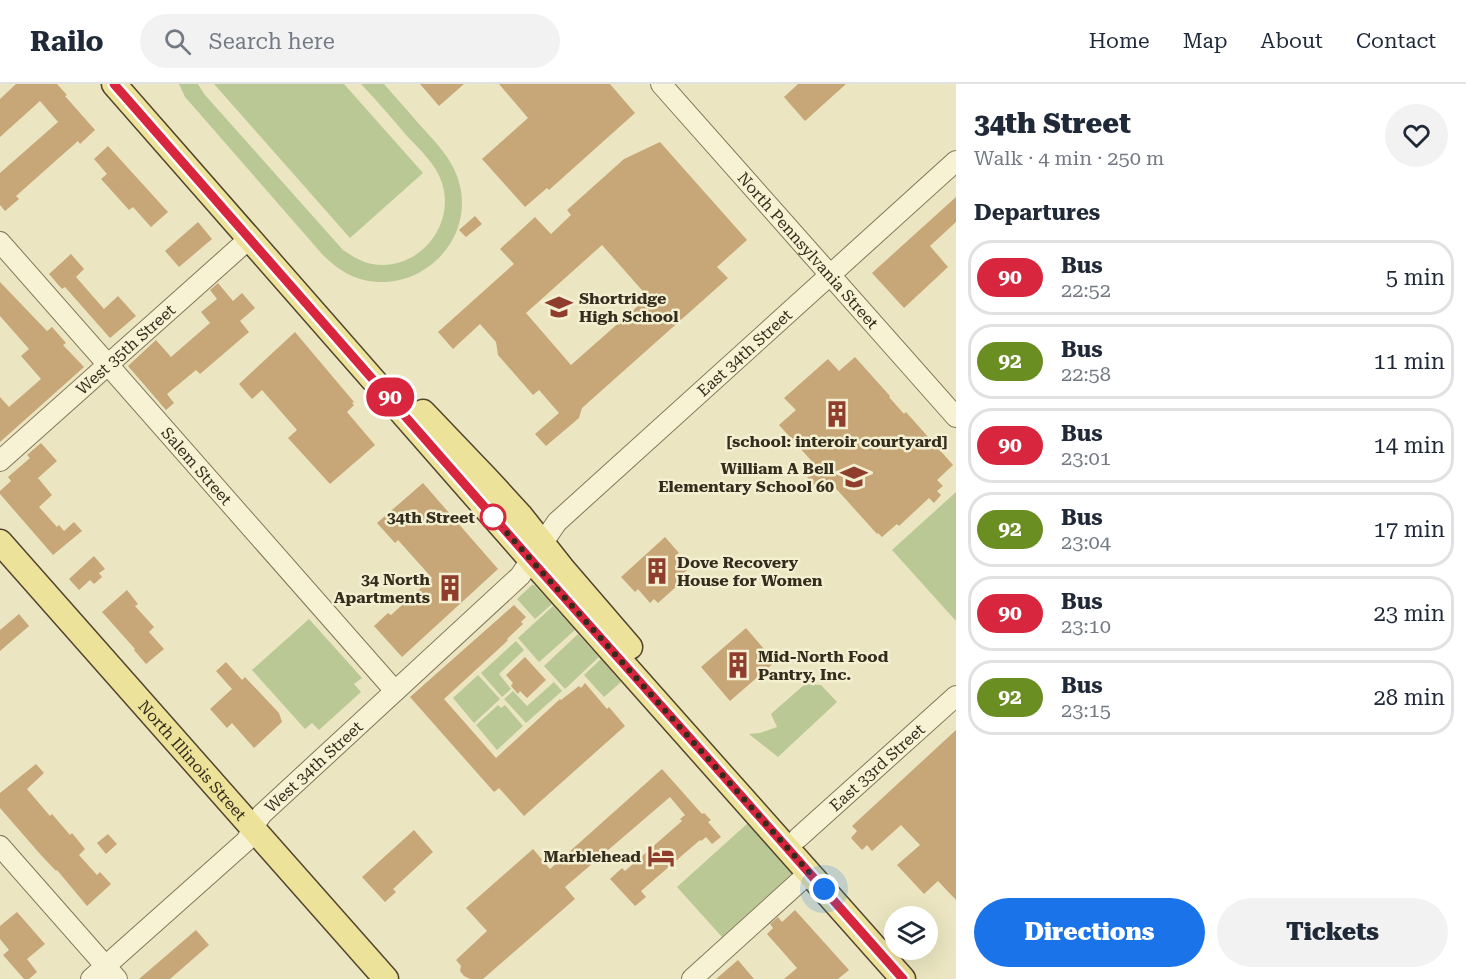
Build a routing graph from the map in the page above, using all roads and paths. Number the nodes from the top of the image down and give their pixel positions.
1 (114, 84) edge
2 (134, 84) edge
3 (661, 84) edge
4 (956, 161) edge
5 (250, 238) junction
6 (0, 242) edge
7 (830, 274) junction
8 (108, 364) junction
9 (956, 417) edge
10 (0, 461) edge
11 (0, 542) edge
12 (537, 552) junction
13 (395, 691) junction
14 (956, 696) edge
15 (253, 829) junction
16 (798, 838) junction
17 (0, 846) edge
18 (809, 873) junction
19 (884, 936) edge
20 (905, 960) edge
21 (111, 972) edge
22 (90, 979) edge
23 (386, 979) edge
24 (692, 979) edge
25 (903, 979) edge
26 (922, 979) edge

1 - 5 main road
2 - 12 main road
3 - 7 street, North Pennsylvania Street
4 - 7 street, East 34th Street
5 - 8 street, West 35th Street
5 - 12 main road
6 - 8 street, Salem Street
7 - 9 street, North Pennsylvania Street
7 - 12 street, East 34th Street
8 - 10 street, West 35th Street
8 - 13 street, Salem Street
11 - 15 main road, North Illinois Street
12 - 13 street, West 34th Street
12 - 16 main road
12 - 18 main road
13 - 15 street, West 34th Street
14 - 16 street, East 33rd Street
15 - 21 street, West 34th Street
15 - 23 main road, North Illinois Street
16 - 19 main road
17 - 21 street
18 - 24 street
18 - 25 main road
20 - 26 main road
21 - 22 street, West 34th Street

